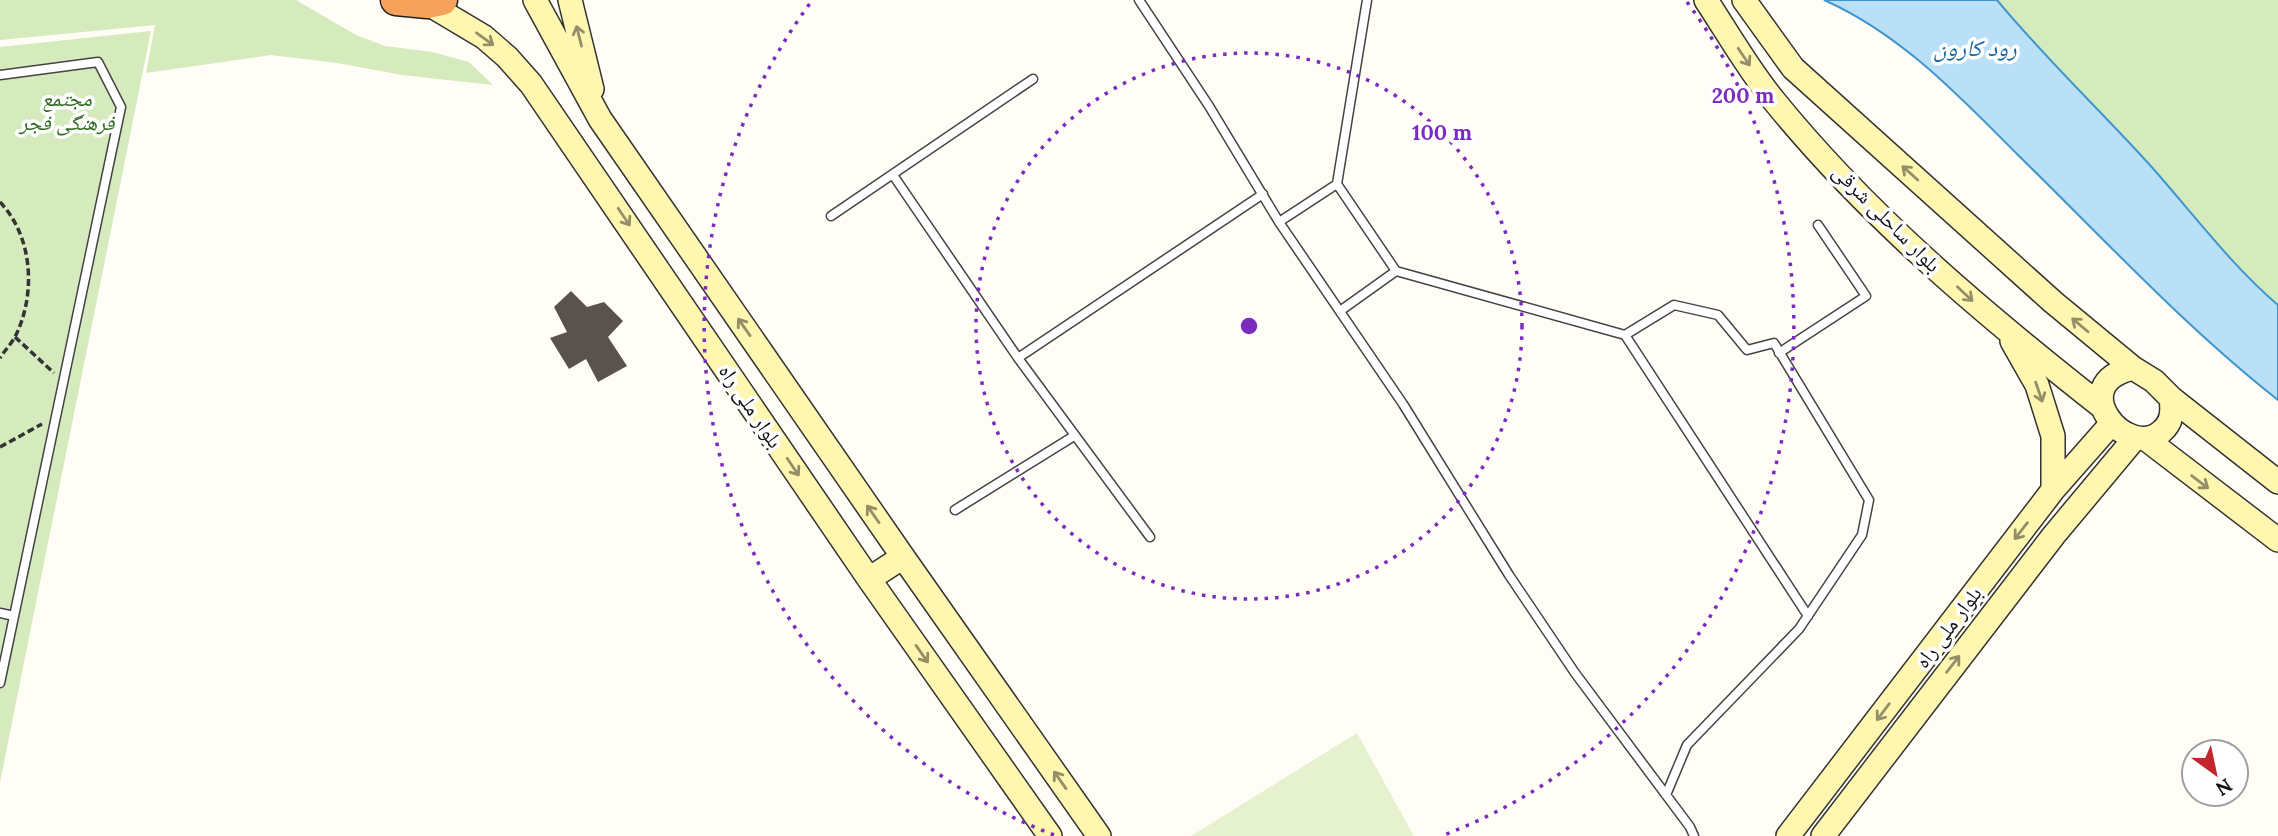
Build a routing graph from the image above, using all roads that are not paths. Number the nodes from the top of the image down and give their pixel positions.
1 (396, 0) edge
2 (535, 0) edge
3 (570, 0) edge
4 (1139, 0) edge
5 (1367, 0) edge
6 (1706, 0) edge
7 (1744, 0) edge
8 (435, 1) edge
9 (0, 75) edge
10 (1033, 79) dead end
11 (600, 119) junction
12 (893, 175) junction
13 (1337, 184) junction
14 (1263, 194) junction
15 (831, 216) dead end
16 (1279, 222) junction
17 (1818, 225) dead end
18 (1396, 271) junction
19 (1340, 311) junction
20 (2007, 332) junction
21 (1625, 335) junction
22 (1779, 353) junction
23 (1018, 358) junction
24 (2133, 368) junction
25 (2171, 398) junction
26 (2106, 414) junction
27 (1074, 436) junction
28 (2141, 439) junction
29 (2090, 448) junction
30 (2110, 467) junction
31 (2278, 482) edge
32 (2053, 490) junction
33 (956, 510) dead end
34 (1150, 537) dead end
35 (2278, 540) edge
36 (903, 557) junction
37 (869, 579) junction
38 (0, 613) edge
39 (14, 616) junction
40 (1808, 616) junction
41 (0, 683) edge
42 (1666, 795) junction
43 (1050, 836) edge
44 (1100, 836) edge
45 (1694, 836) edge
46 (1788, 836) edge
47 (1824, 836) edge

1 - 8 highway
2 - 11 main road, بلوار ملی راه
11 -> 3 main road
4 - 14 lane
5 - 13 lane
6 -> 20 main road, بلوار ساحلی شرقی
24 -> 7 main road
8 -> 37 main road, بلوار ملی راه
9 - 39 lane
10 - 12 lane
36 -> 11 main road, بلوار ملی راه
12 - 15 lane
12 - 23 lane
13 - 16 lane
13 - 18 lane
14 - 16 lane
14 - 23 lane
16 - 19 lane
17 - 22 lane
18 - 19 lane
18 - 21 lane
19 - 42 lane
20 - 26 main road, بلوار ساحلی شرقی
20 -> 32 main road
21 - 22 lane
21 - 40 lane
22 - 40 lane
23 - 27 lane
24 - 25 main road
24 - 26 main road
25 - 28 main road
25 - 31 main road
26 - 28 main road
26 - 29 main road, بلوار ملی راه
27 - 33 lane
27 - 34 lane
28 - 30 main road, بلوار ملی راه
28 -> 35 main road
29 - 30 main road
29 - 32 main road, بلوار ملی راه
47 -> 30 main road, بلوار ملی راه
32 -> 46 main road, بلوار ملی راه
36 - 37 main road
44 -> 36 main road, بلوار ملی راه
37 -> 43 main road, بلوار ملی راه
38 - 39 lane
39 - 41 lane
40 - 42 lane
42 - 45 lane

